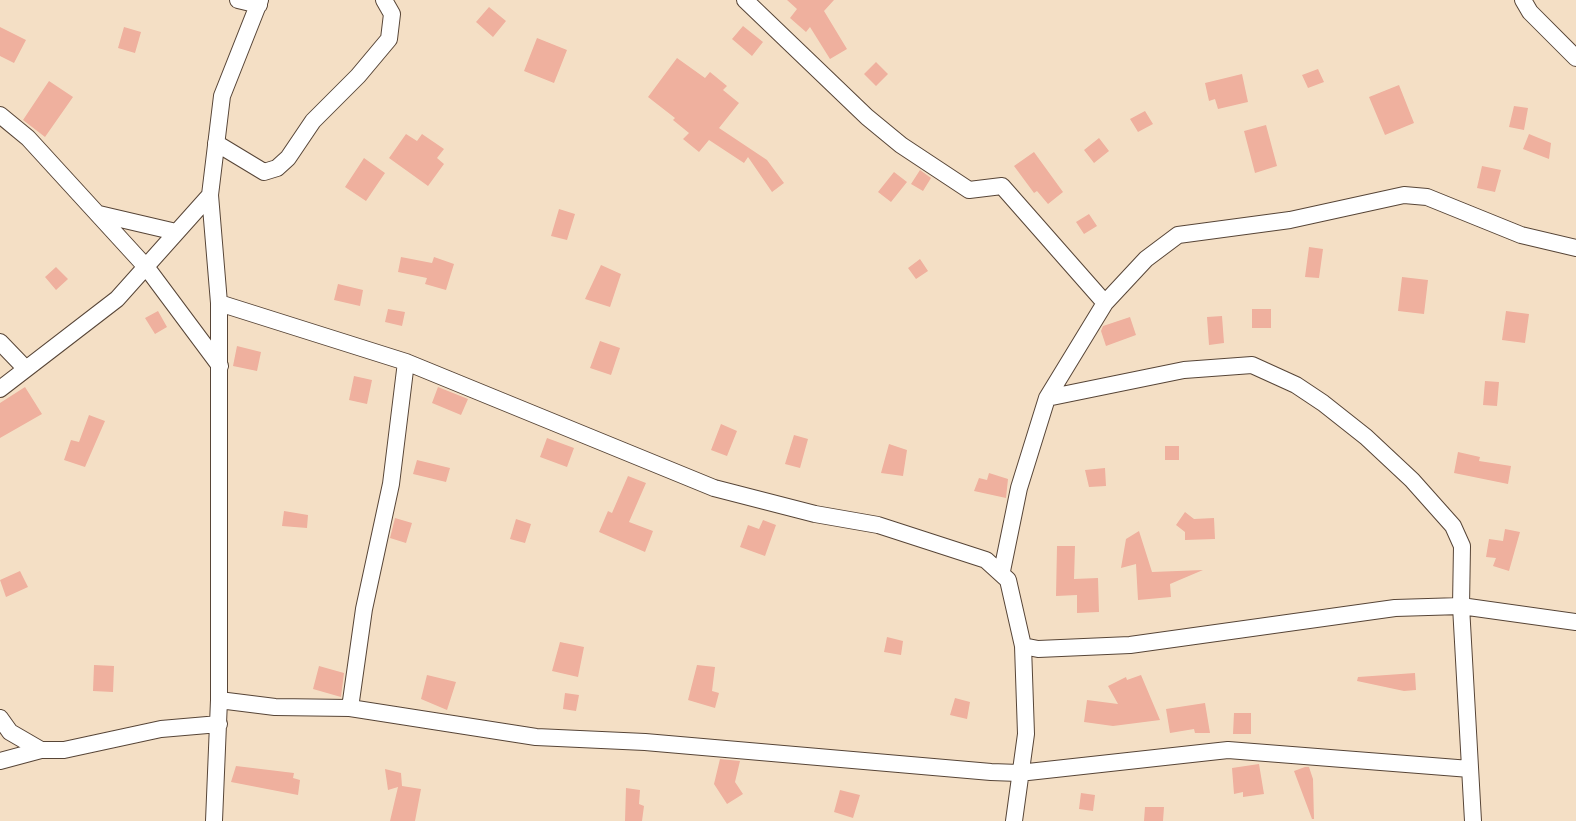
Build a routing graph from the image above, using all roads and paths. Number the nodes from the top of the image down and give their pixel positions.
1 (237, 0) edge
2 (384, 0) edge
3 (745, 0) edge
4 (1523, 0) edge
5 (260, 2) edge
6 (1576, 58) edge
7 (0, 115) edge
8 (216, 143) junction
9 (210, 195) junction
10 (99, 214) junction
11 (176, 232) junction
12 (1576, 248) edge
13 (147, 268) junction
14 (219, 303) junction
15 (1105, 303) junction
16 (0, 342) edge
17 (406, 362) junction
18 (220, 366) junction
19 (26, 369) junction
20 (0, 389) edge
21 (1047, 398) junction
22 (1002, 571) junction
23 (1461, 606) junction
24 (1576, 622) edge
25 (1023, 646) junction
26 (219, 700) junction
27 (350, 708) junction
28 (0, 718) edge
29 (219, 724) junction
30 (41, 750) junction
31 (0, 761) edge
32 (1470, 769) junction
33 (1019, 773) junction
34 (215, 821) edge
35 (1014, 821) edge
36 (1473, 821) edge

1 - 5 street
2 - 8 street
3 - 15 street
4 - 6 street
5 - 8 street
7 - 10 street
8 - 9 street
9 - 11 street
9 - 14 street
10 - 11 street
10 - 13 street
11 - 13 street
12 - 15 street
13 - 18 street
13 - 19 street
14 - 17 street
14 - 18 street
15 - 21 street
16 - 19 street
17 - 22 street
17 - 27 street
18 - 26 street
19 - 20 street
21 - 22 street
21 - 23 street
22 - 25 street
23 - 24 street
23 - 25 street
23 - 32 street
25 - 33 street
26 - 27 street
26 - 29 street
27 - 33 street
28 - 30 street
29 - 30 street
29 - 34 street
30 - 31 street
32 - 33 street
32 - 36 street
33 - 35 street

